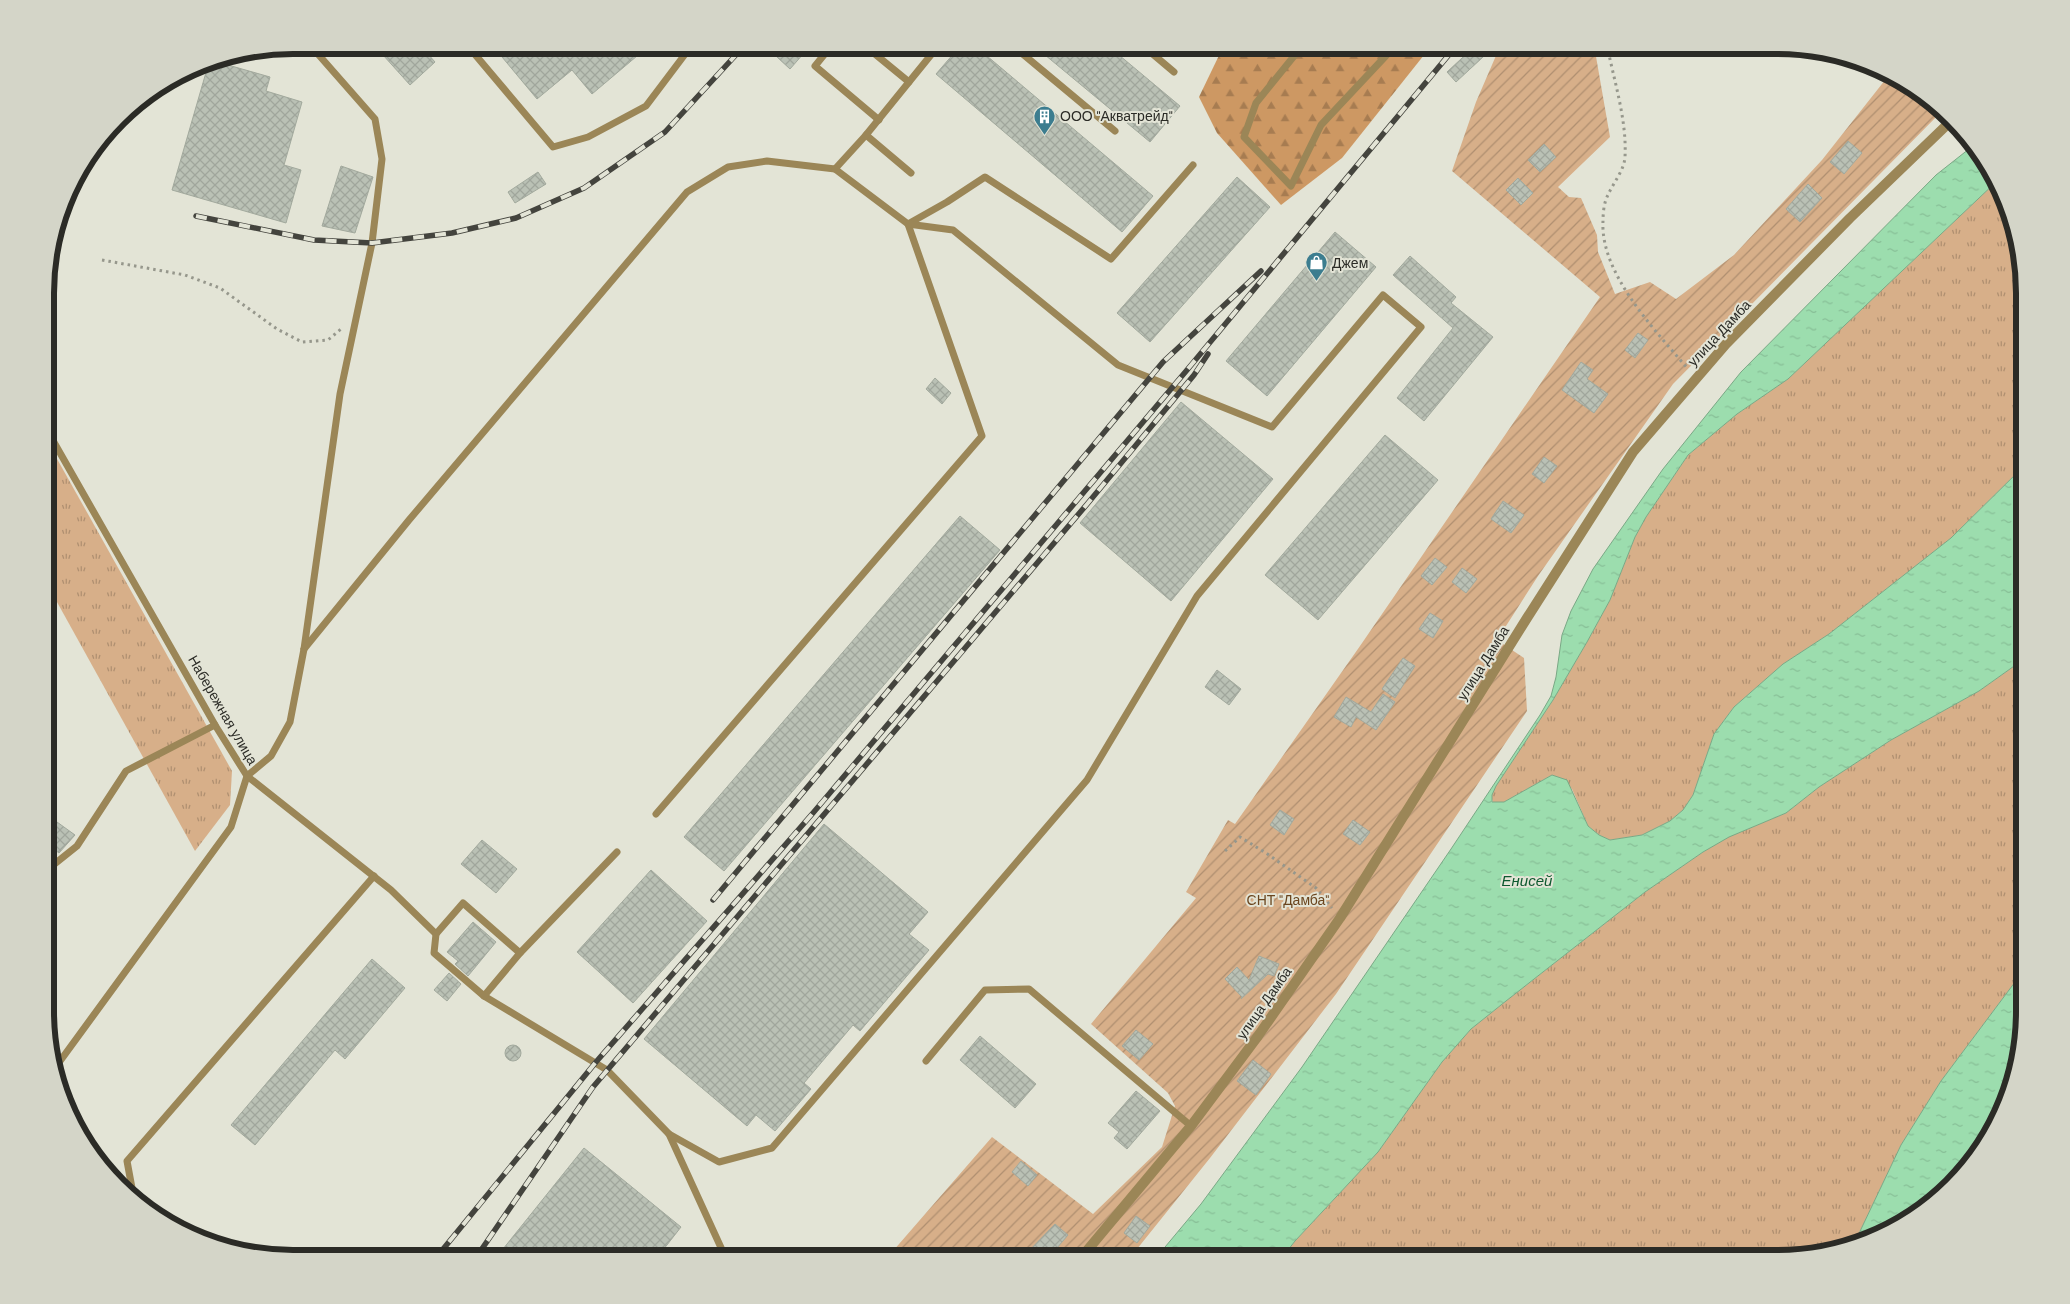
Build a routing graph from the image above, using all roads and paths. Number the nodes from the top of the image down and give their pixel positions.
1 (318, 54) edge
2 (475, 54) edge
3 (685, 54) edge
4 (825, 54) edge
5 (875, 54) edge
6 (932, 54) edge
7 (1023, 54) edge
8 (1153, 54) edge
9 (1296, 54) edge
10 (1388, 54) edge
11 (1609, 54) edge
12 (1174, 72) dead end
13 (909, 82) junction
14 (879, 120) junction
15 (1947, 125) edge
16 (1114, 131) dead end
17 (866, 135) junction
18 (1193, 165) dead end
19 (835, 169) junction
20 (911, 173) dead end
21 (908, 224) junction
22 (102, 260) dead end
23 (356, 319) junction
24 (1696, 378) junction
25 (54, 442) edge
26 (304, 649) junction
27 (215, 725) junction
28 (247, 776) junction
29 (656, 814) dead end
30 (1225, 851) dead end
31 (617, 852) dead end
32 (54, 864) edge
33 (374, 876) junction
34 (1340, 918) junction
35 (436, 934) junction
36 (520, 953) junction
37 (484, 996) junction
38 (926, 1061) dead end
39 (59, 1063) edge
40 (1191, 1126) junction
41 (669, 1134) junction
42 (132, 1188) edge
43 (722, 1250) edge
44 (1088, 1250) edge

1 - 23 lane
2 - 3 lane
4 - 14 lane
5 - 13 lane
6 - 13 lane
7 - 16 lane
8 - 12 lane
9 - 10 lane
11 - 24 path
13 - 14 lane
14 - 17 lane
15 - 24 street, улица Дамба
17 - 19 lane
17 - 20 lane
18 - 21 lane
19 - 21 lane
19 - 26 lane
21 - 29 lane
21 - 41 lane
22 - 23 path
23 - 26 lane
24 - 34 street, улица Дамба
25 - 27 lane, Набережная улица
26 - 28 lane
27 - 28 lane, Набережная улица
27 - 32 lane
28 - 33 lane
28 - 39 lane, Набережная улица
30 - 34 path
31 - 36 lane
33 - 35 lane
33 - 42 lane
34 - 40 street, улица Дамба
35 - 36 lane
35 - 37 lane
36 - 37 lane
37 - 41 lane
38 - 40 lane
40 - 44 street, улица Дамба
41 - 43 lane

